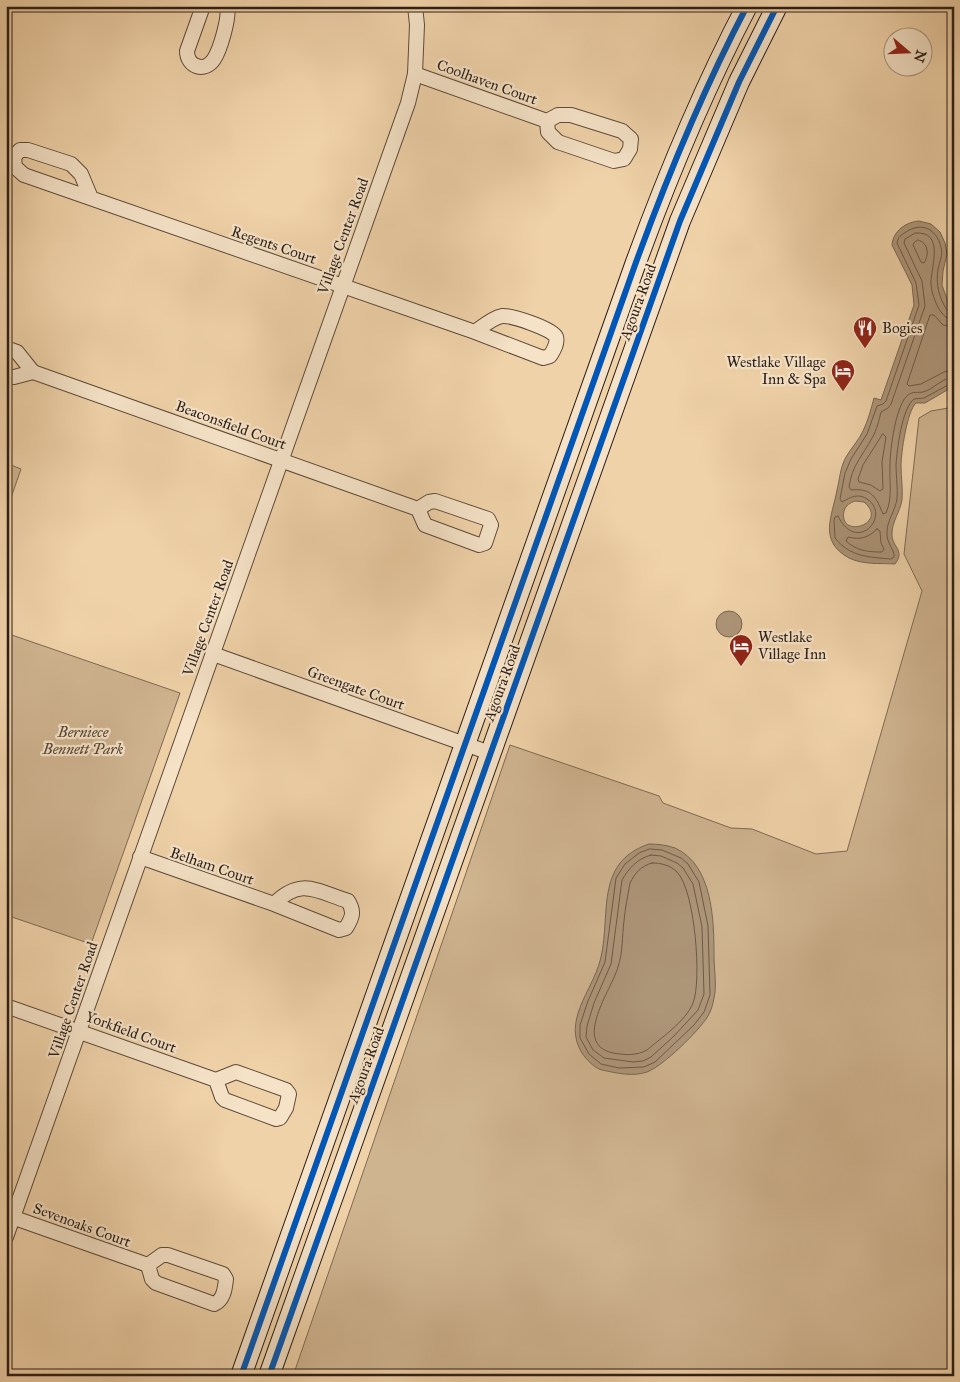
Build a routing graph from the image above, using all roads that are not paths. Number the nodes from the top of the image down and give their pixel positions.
1 (203, 6) edge
2 (227, 6) edge
3 (414, 6) edge
4 (747, 6) edge
5 (777, 6) edge
6 (415, 74) junction
7 (547, 121) junction
8 (91, 198) junction
9 (342, 286) junction
10 (474, 332) junction
11 (6, 348) edge
12 (33, 372) junction
13 (6, 377) edge
14 (281, 461) junction
15 (418, 509) junction
16 (212, 654) junction
17 (464, 744) junction
18 (490, 753) junction
19 (140, 858) junction
20 (274, 904) junction
21 (6, 1006) edge
22 (79, 1031) junction
23 (216, 1080) junction
24 (10, 1216) edge
25 (6, 1237) edge
26 (148, 1265) junction
27 (241, 1376) edge
28 (269, 1376) edge

1 - 2 street
3 - 6 street, Village Center Road
4 - 17 main road, Agoura Road
5 - 18 main road, Agoura Road
6 - 7 street, Coolhaven Court
6 - 9 street, Village Center Road
7 - 7 street, Coolhaven Court
8 - 8 street, Regents Court
8 - 9 street, Regents Court
9 - 10 street, Regents Court
9 - 14 street, Village Center Road
10 - 10 street, Regents Court
11 - 12 street
12 - 13 street
12 - 14 street, Beaconsfield Court
14 - 15 street, Beaconsfield Court
14 - 16 street, Village Center Road
15 - 15 street
16 - 17 street, Greengate Court
16 - 19 street, Village Center Road
17 - 18 street, Greengate Court
17 - 27 main road, Agoura Road
18 - 28 main road, Agoura Road
19 - 20 street, Belham Court
19 - 22 street, Village Center Road
20 - 20 street, Belham Court
21 - 22 street, Yorkfield Court
22 - 23 street, Yorkfield Court
22 - 24 street, Village Center Road
23 - 23 street
24 - 25 street, Village Center Road
24 - 26 street, Sevenoaks Court
26 - 26 street

